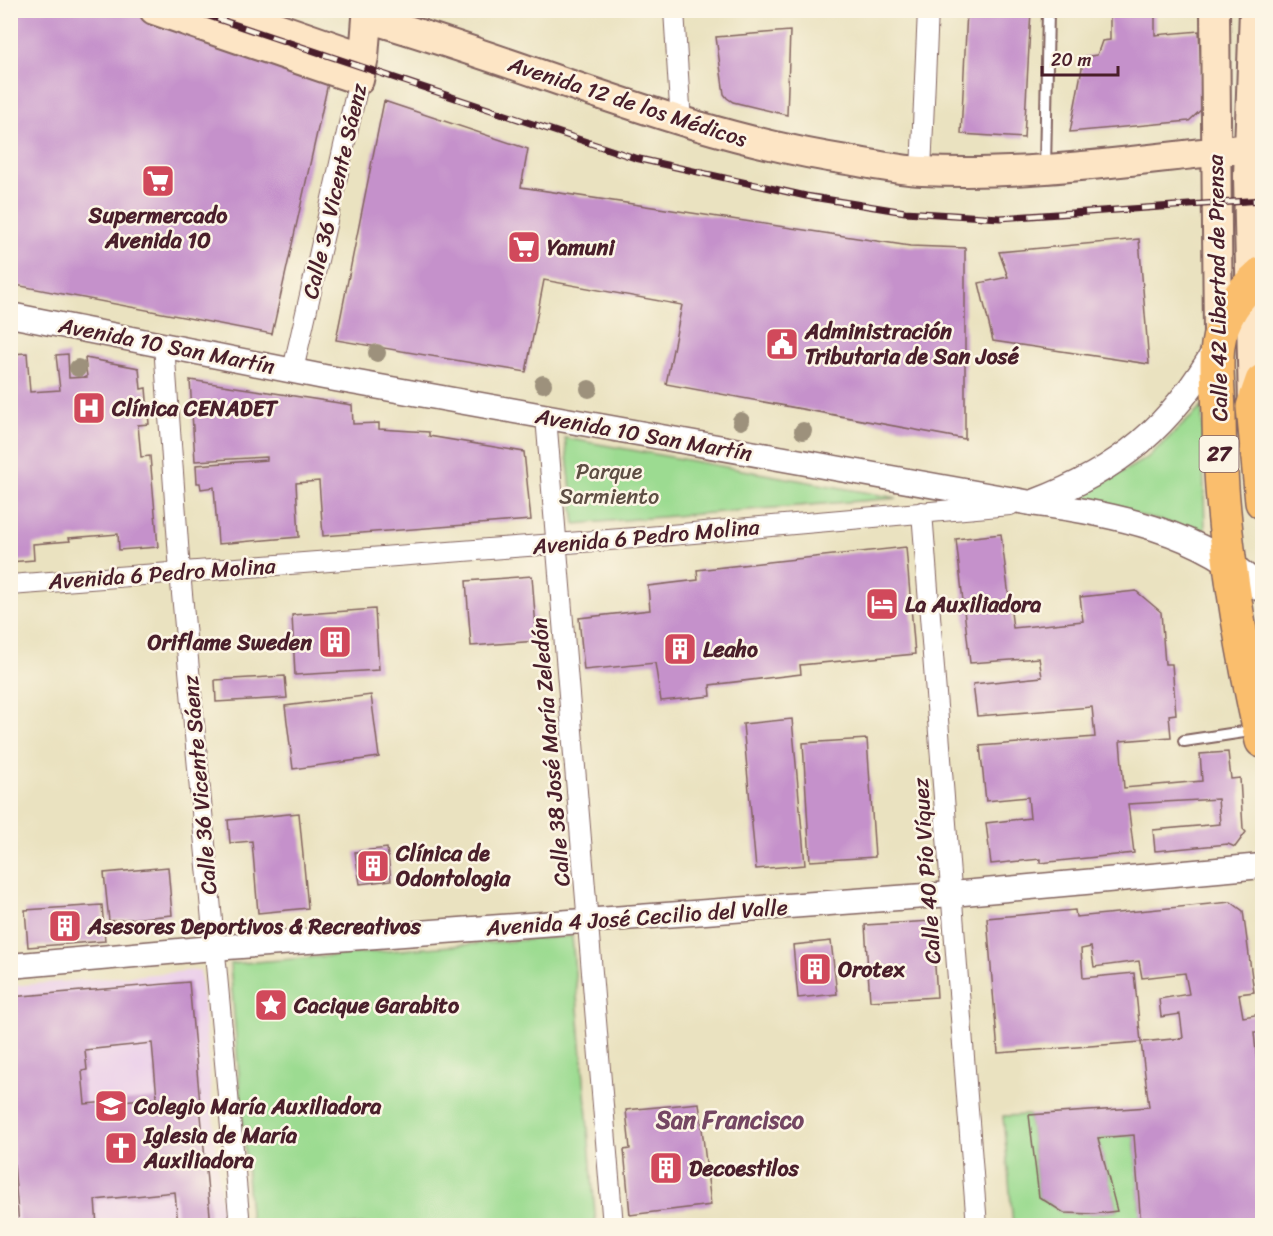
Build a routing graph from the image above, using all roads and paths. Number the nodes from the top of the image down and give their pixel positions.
1 (154, 10) edge
2 (228, 10) edge
3 (674, 10) edge
4 (928, 10) edge
5 (1048, 10) edge
6 (1215, 10) edge
7 (1254, 10) edge
8 (367, 14) edge
9 (362, 68) junction
10 (681, 123) junction
11 (1256, 147) edge
12 (1216, 151) junction
13 (921, 171) junction
14 (1045, 171) junction
15 (1255, 175) edge
16 (1256, 279) edge
17 (10, 315) edge
18 (1218, 344) junction
19 (164, 345) junction
20 (293, 370) junction
21 (1258, 394) edge
22 (546, 417) junction
23 (1263, 502) edge
24 (1031, 503) junction
25 (922, 512) junction
26 (556, 543) junction
27 (1228, 563) junction
28 (180, 572) junction
29 (10, 585) edge
30 (1263, 590) edge
31 (1261, 736) edge
32 (1184, 741) dead end
33 (1263, 866) edge
34 (952, 894) junction
35 (589, 920) junction
36 (213, 948) junction
37 (10, 966) edge
38 (240, 1226) edge
39 (613, 1226) edge
40 (977, 1226) edge

1 - 9 main road
2 - 9 main road
3 - 10 street
4 - 13 street
5 - 14 lane
6 - 12 main road, Calle 42 Libertad de Prensa
7 - 11 main road, Calle 42 Libertad de Prensa
8 - 9 main road, Calle 36 Vicente Sáenz
8 - 10 main road, Avenida 12 de los Médicos
9 - 20 street, Calle 36 Vicente Sáenz
10 - 13 main road, Avenida 12 de los Médicos
11 - 12 main road, Avenida 12 de los Médicos
11 - 15 main road, Calle 42 Libertad de Prensa
12 - 14 main road, Avenida 12 de los Médicos
12 - 18 main road, Calle 42 Libertad de Prensa
13 - 14 main road, Avenida 12 de los Médicos
15 - 16 main road, Calle 42 Libertad de Prensa
16 - 18 highway, 27
16 - 21 main road, Calle 42 Libertad de Prensa
17 - 19 street, Avenida 10 San Martín
18 - 24 street
18 - 27 highway, Calle 42 Libertad de Prensa / 27
19 - 20 street, Avenida 10 San Martín
19 - 28 street, Calle 36 Vicente Sáenz
20 - 22 street, Avenida 10 San Martín
21 - 23 highway, Calle 42 Libertad de Prensa / 27
22 - 24 street, Avenida 10 San Martín
22 - 26 street, Calle 38 José María Zeledón
24 - 25 street, Avenida 6 Pedro Molina
24 - 27 street, Avenida 6 Pedro Molina
25 - 26 street, Avenida 6 Pedro Molina
25 - 34 street, Calle 40 Pío Víquez
26 - 28 street, Avenida 6 Pedro Molina
26 - 35 street, Calle 38 José María Zeledón
27 - 30 street, Avenida 6 Pedro Molina
27 - 31 highway, Calle 42 Libertad de Prensa / 27
28 - 29 street, Avenida 6 Pedro Molina
28 - 36 street, Calle 36 Vicente Sáenz
31 - 32 lane
33 - 34 street, Avenida 4 José Cecilio del Valle
34 - 35 street, Avenida 4 José Cecilio del Valle
34 - 40 street, Calle 40 Pío Víquez
35 - 36 street, Avenida 4 José Cecilio del Valle
35 - 39 street, Calle 38 José María Zeledón
36 - 37 street, Avenida 4 José Cecilio del Valle
36 - 38 street, Calle 36 Vicente Sáenz

